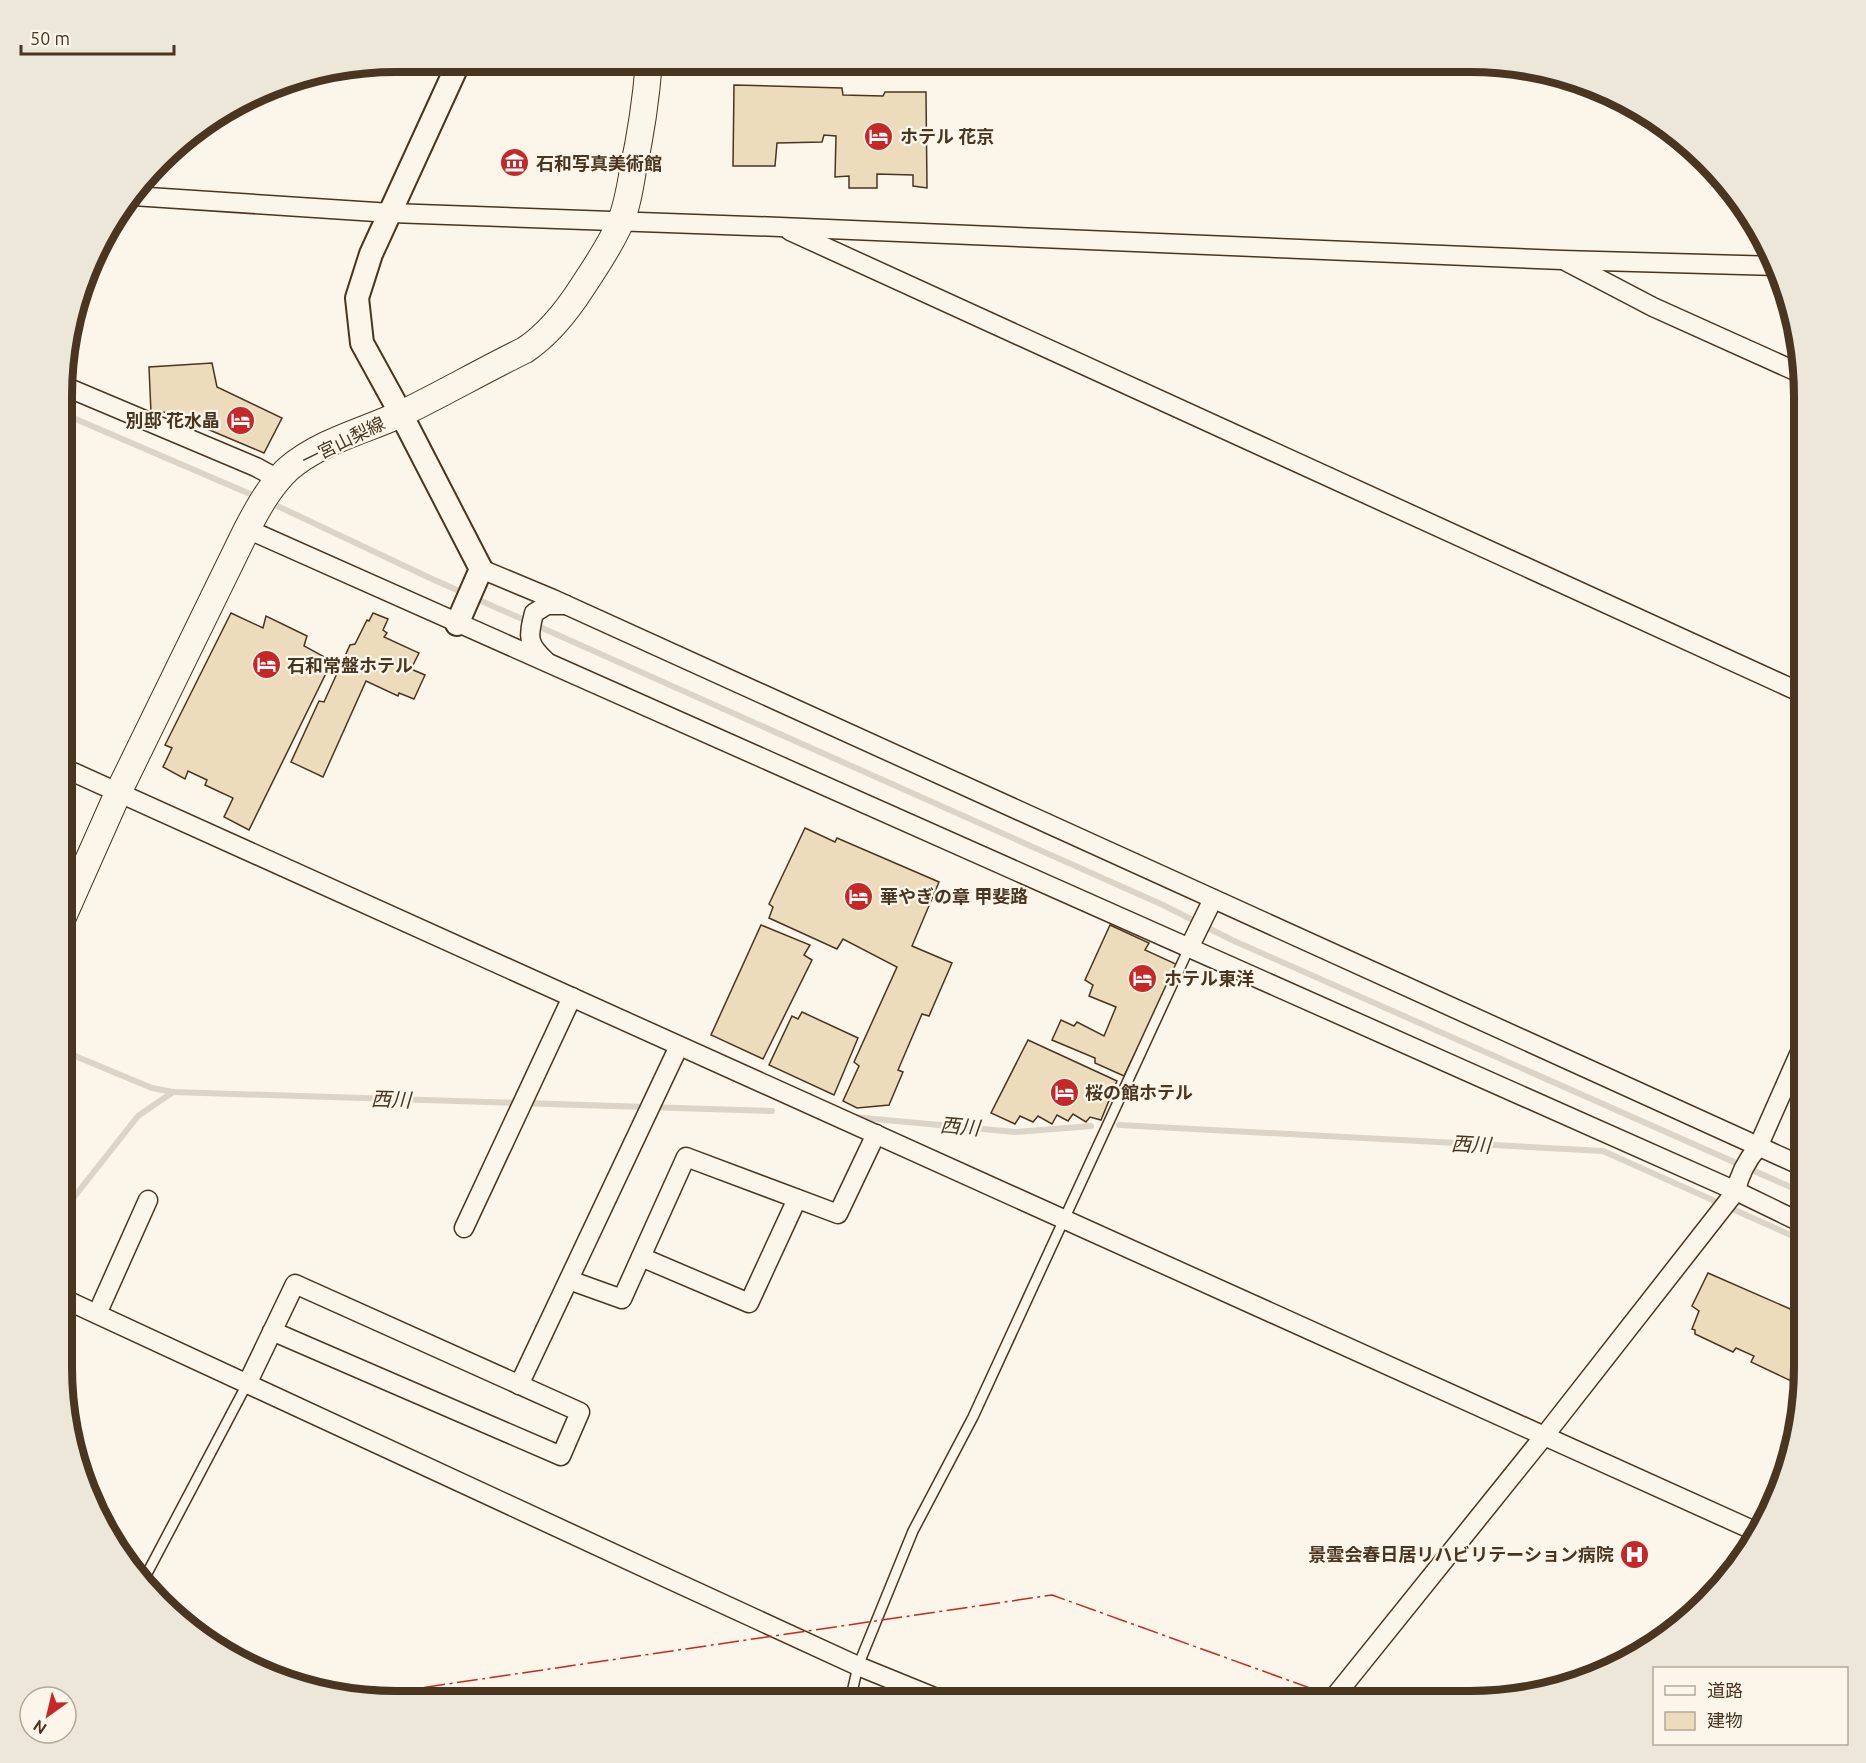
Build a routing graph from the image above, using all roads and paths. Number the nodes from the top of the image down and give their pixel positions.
1 (454, 72) edge
2 (648, 72) edge
3 (141, 197) edge
4 (391, 213) junction
5 (620, 222) junction
6 (780, 227) junction
7 (1562, 260) junction
8 (1766, 266) edge
9 (1793, 370) edge
10 (72, 390) edge
11 (401, 414) junction
12 (261, 505) junction
13 (478, 578) junction
14 (567, 605) junction
15 (461, 616) junction
16 (550, 664) junction
17 (1794, 689) edge
18 (72, 772) edge
19 (118, 793) junction
20 (72, 897) edge
21 (1213, 899) junction
22 (1189, 948) junction
23 (572, 997) junction
24 (679, 1046) junction
25 (1794, 1065) edge
26 (876, 1134) junction
27 (1754, 1151) junction
28 (1794, 1164) edge
29 (1734, 1191) junction
30 (798, 1199) junction
31 (148, 1200) dead end
32 (1064, 1219) junction
33 (1794, 1219) edge
34 (464, 1228) dead end
35 (641, 1257) junction
36 (569, 1280) junction
37 (72, 1302) edge
38 (98, 1314) junction
39 (272, 1331) junction
40 (248, 1384) junction
41 (519, 1385) junction
42 (1545, 1435) junction
43 (1751, 1529) edge
44 (147, 1574) edge
45 (858, 1666) junction
46 (852, 1691) edge
47 (919, 1691) edge
48 (1339, 1691) edge

1 - 4 street
2 - 5 main road, 一宮山梨線
3 - 4 street
4 - 5 street
4 - 11 street
5 - 6 street
5 - 11 main road, 一宮山梨線
6 - 7 street
6 - 17 street
7 - 8 street
7 - 9 street
10 - 12 street
11 - 12 main road, 一宮山梨線
11 - 13 street
12 - 15 street
12 - 19 main road, 一宮山梨線
13 - 14 street
13 - 15 street
14 - 16 street
14 - 21 street
15 - 16 street
16 - 22 street
18 - 19 street
19 - 20 main road, 一宮山梨線
19 - 23 street
21 - 22 street
21 - 27 street
22 - 29 street
22 - 32 lane
23 - 24 street
23 - 34 street
24 - 26 street
24 - 36 street
25 - 27 street
26 - 30 street
26 - 32 street
27 - 28 street
27 - 29 street
29 - 33 street
29 - 42 street
30 - 35 street
30 - 35 street
31 - 38 street
32 - 42 street
32 - 45 lane
35 - 36 street
36 - 41 street
37 - 38 street
38 - 40 street
39 - 40 street
39 - 41 street
39 - 41 street
40 - 44 lane
40 - 45 street
42 - 43 street
42 - 48 street
45 - 46 lane
45 - 47 street

